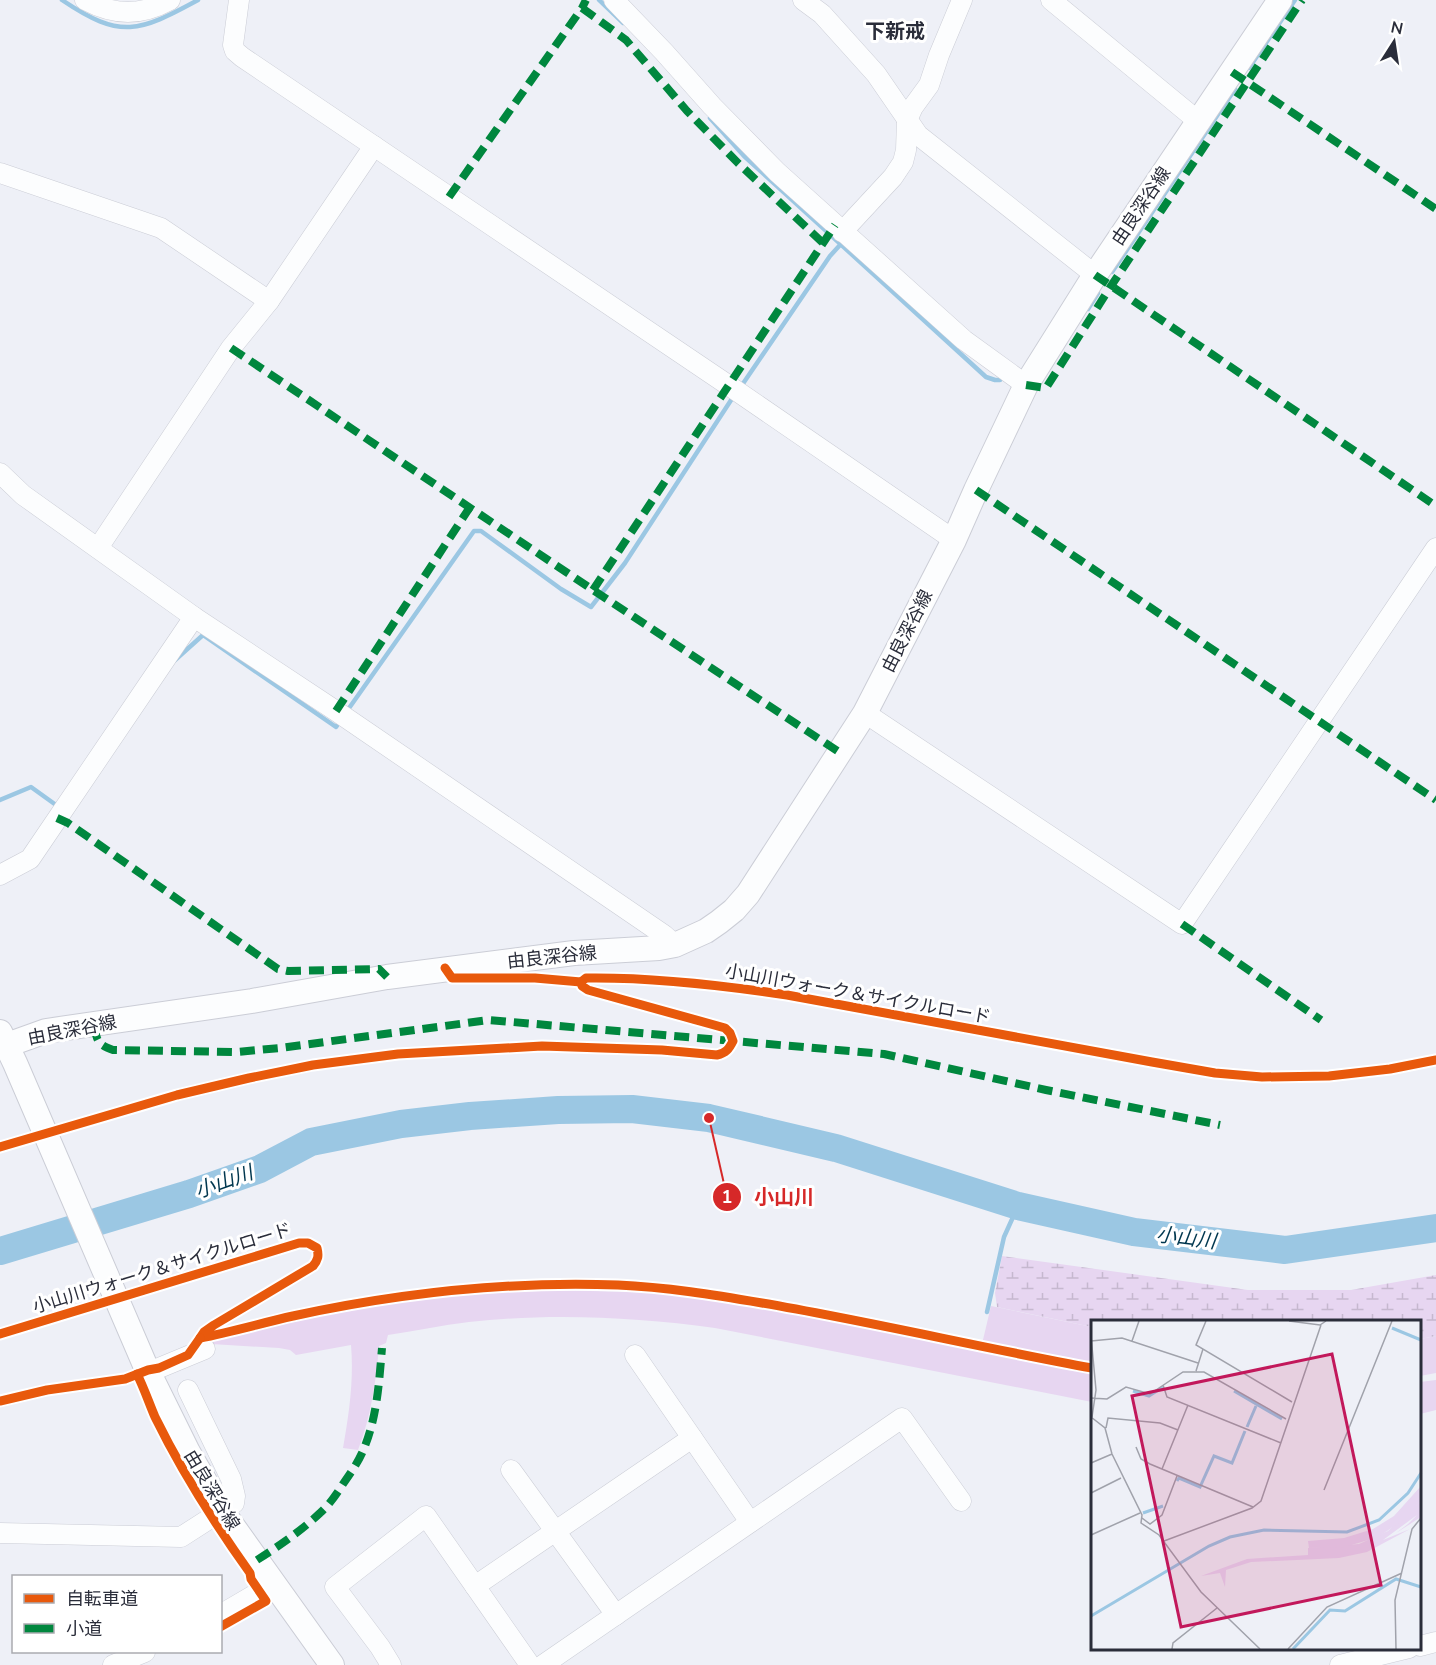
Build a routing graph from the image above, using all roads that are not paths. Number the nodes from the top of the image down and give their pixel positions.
1 (86, 0) edge
2 (170, 0) edge
3 (239, 0) edge
4 (614, 0) edge
5 (803, 0) edge
6 (962, 0) edge
7 (1051, 0) edge
8 (1280, 0) edge
9 (907, 120) junction
10 (1198, 121) junction
11 (374, 146) junction
12 (0, 173) edge
13 (842, 232) junction
14 (1095, 275) junction
15 (269, 301) junction
16 (1026, 385) junction
17 (0, 473) edge
18 (954, 540) junction
19 (98, 548) junction
20 (1436, 548) edge
21 (194, 617) junction
22 (865, 713) junction
23 (0, 875) edge
24 (675, 945) junction
25 (3, 1038) edge
26 (205, 1349) dead end
27 (635, 1355) dead end
28 (146, 1367) junction
29 (188, 1390) dead end
30 (692, 1438) junction
31 (511, 1470) dead end
32 (961, 1501) dead end
33 (222, 1511) junction
34 (750, 1522) junction
35 (556, 1531) junction
36 (0, 1533) edge
37 (273, 1584) junction
38 (475, 1586) junction
39 (222, 1614) edge
40 (616, 1615) junction
41 (1436, 1642) edge
42 (1421, 1646) edge
43 (1401, 1650) edge
44 (143, 1653) edge
45 (113, 1665) edge
46 (333, 1665) edge
47 (391, 1665) edge
48 (530, 1665) edge
49 (543, 1665) edge
50 (1341, 1665) edge

1 - 2 street
3 - 11 street
4 - 13 street
5 - 9 street
6 - 9 street
7 - 10 street
8 - 10 main road, 由良深谷線
9 - 13 street
9 - 14 street
10 - 14 main road, 由良深谷線
11 - 15 street
11 - 18 street
12 - 15 street
13 - 16 street
14 - 16 main road, 由良深谷線
15 - 19 street
16 - 18 main road, 由良深谷線
17 - 19 street
18 - 22 main road, 由良深谷線
19 - 21 street
20 - 22 street
21 - 23 street
21 - 24 street
22 - 24 main road, 由良深谷線
24 - 25 main road, 由良深谷線
25 - 28 main road, 由良深谷線
26 - 28 street
27 - 30 street
28 - 33 main road, 由良深谷線
29 - 33 street
30 - 34 street
30 - 35 street
31 - 35 street
32 - 34 street
33 - 36 street
33 - 37 main road, 由良深谷線
34 - 40 street
35 - 38 street
35 - 40 street
37 - 39 street
37 - 46 main road, 由良深谷線
38 - 47 street
38 - 48 street
40 - 49 street
41 - 42 street
43 - 50 street
44 - 45 street

